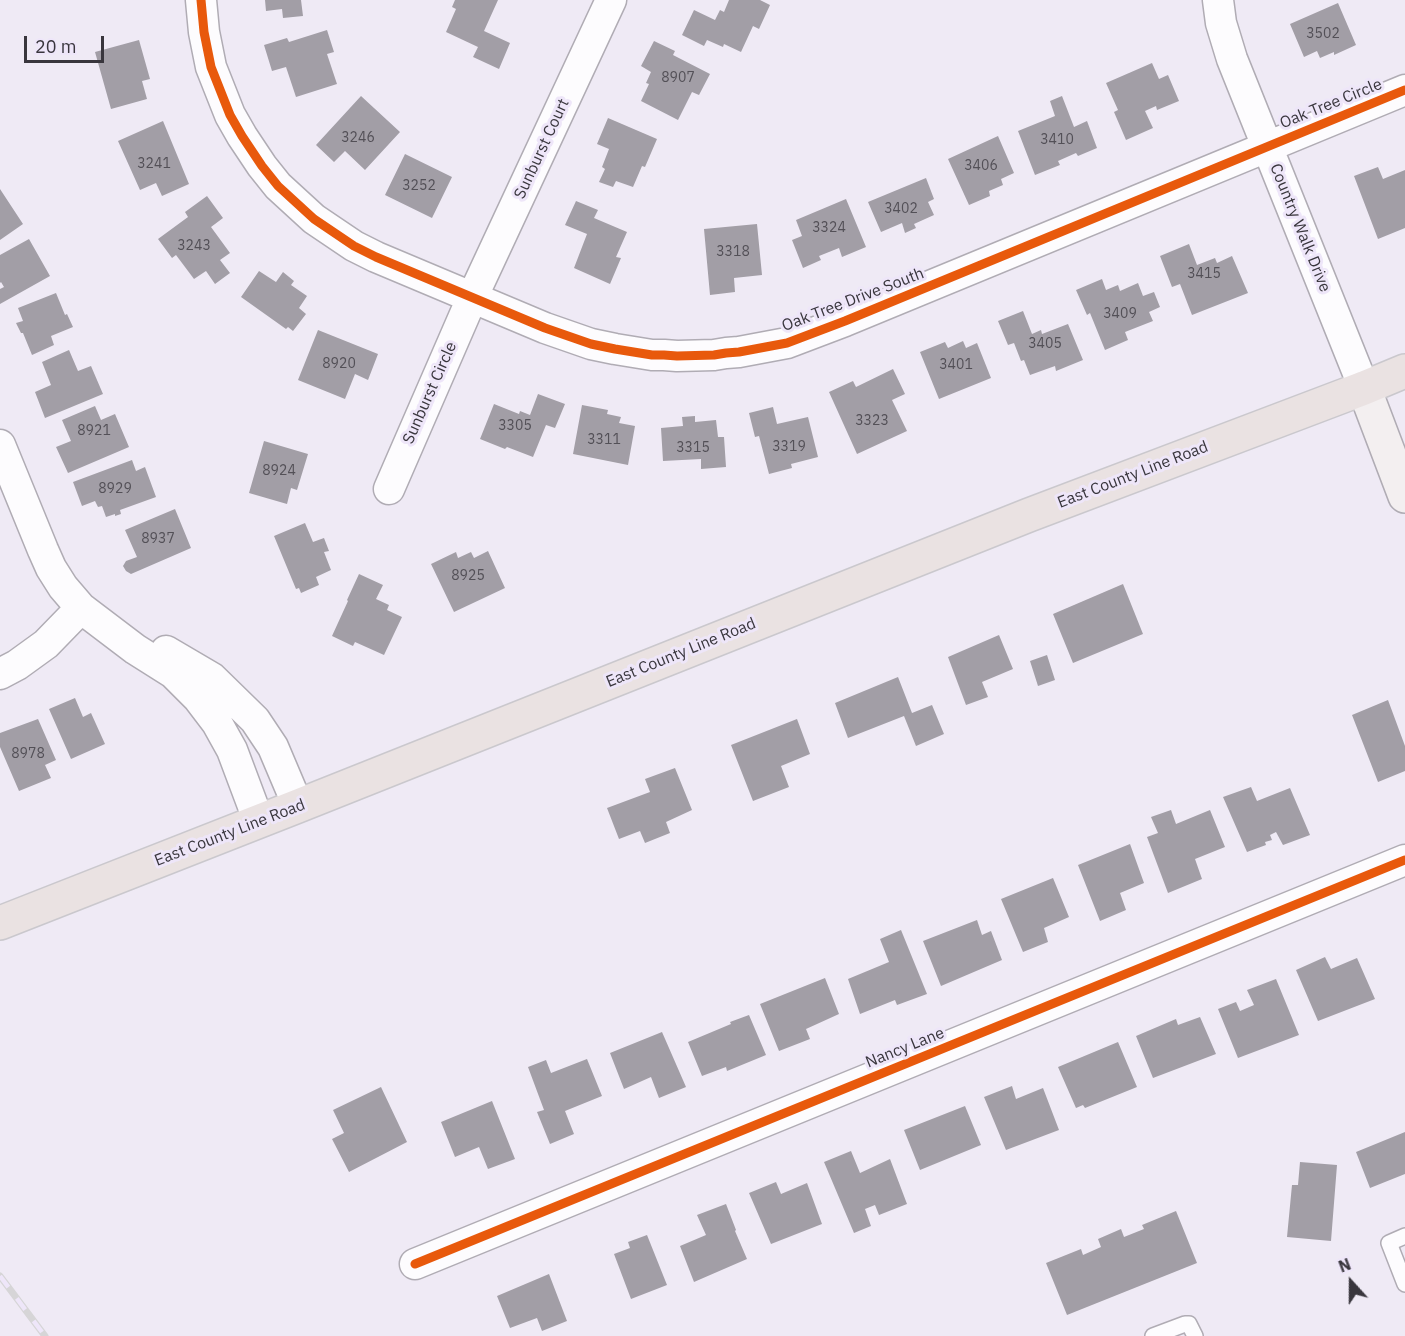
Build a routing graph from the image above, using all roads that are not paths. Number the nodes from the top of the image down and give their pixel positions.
1 (201, 0) edge
2 (611, 0) edge
3 (1218, 0) edge
4 (1405, 90) edge
5 (1268, 146) junction
6 (472, 298) junction
7 (1405, 371) edge
8 (1364, 388) junction
9 (0, 445) edge
10 (389, 489) dead end
11 (1405, 496) edge
12 (81, 608) junction
13 (0, 674) edge
14 (298, 806) junction
15 (259, 822) junction
16 (1405, 860) edge
17 (0, 923) edge
18 (1405, 1236) edge
19 (416, 1264) dead end
20 (1405, 1284) edge
21 (1153, 1336) edge
22 (1195, 1336) edge

1 - 6 street, Oak Tree Drive South
2 - 6 street, Sunburst Court
3 - 5 street, Country Walk Drive
4 - 5 street, Oak Tree Circle
5 - 6 street, Oak Tree Drive South
5 - 8 street, Country Walk Drive
6 - 10 street, Sunburst Circle
7 - 8 main road, East County Line Road
8 - 11 main road
8 - 14 main road, East County Line Road
9 - 12 street
12 - 13 street
12 - 14 street
12 - 15 street
14 - 15 main road, East County Line Road
15 - 17 main road, East County Line Road
16 - 19 street, Nancy Lane
18 - 20 lane
21 - 22 lane

